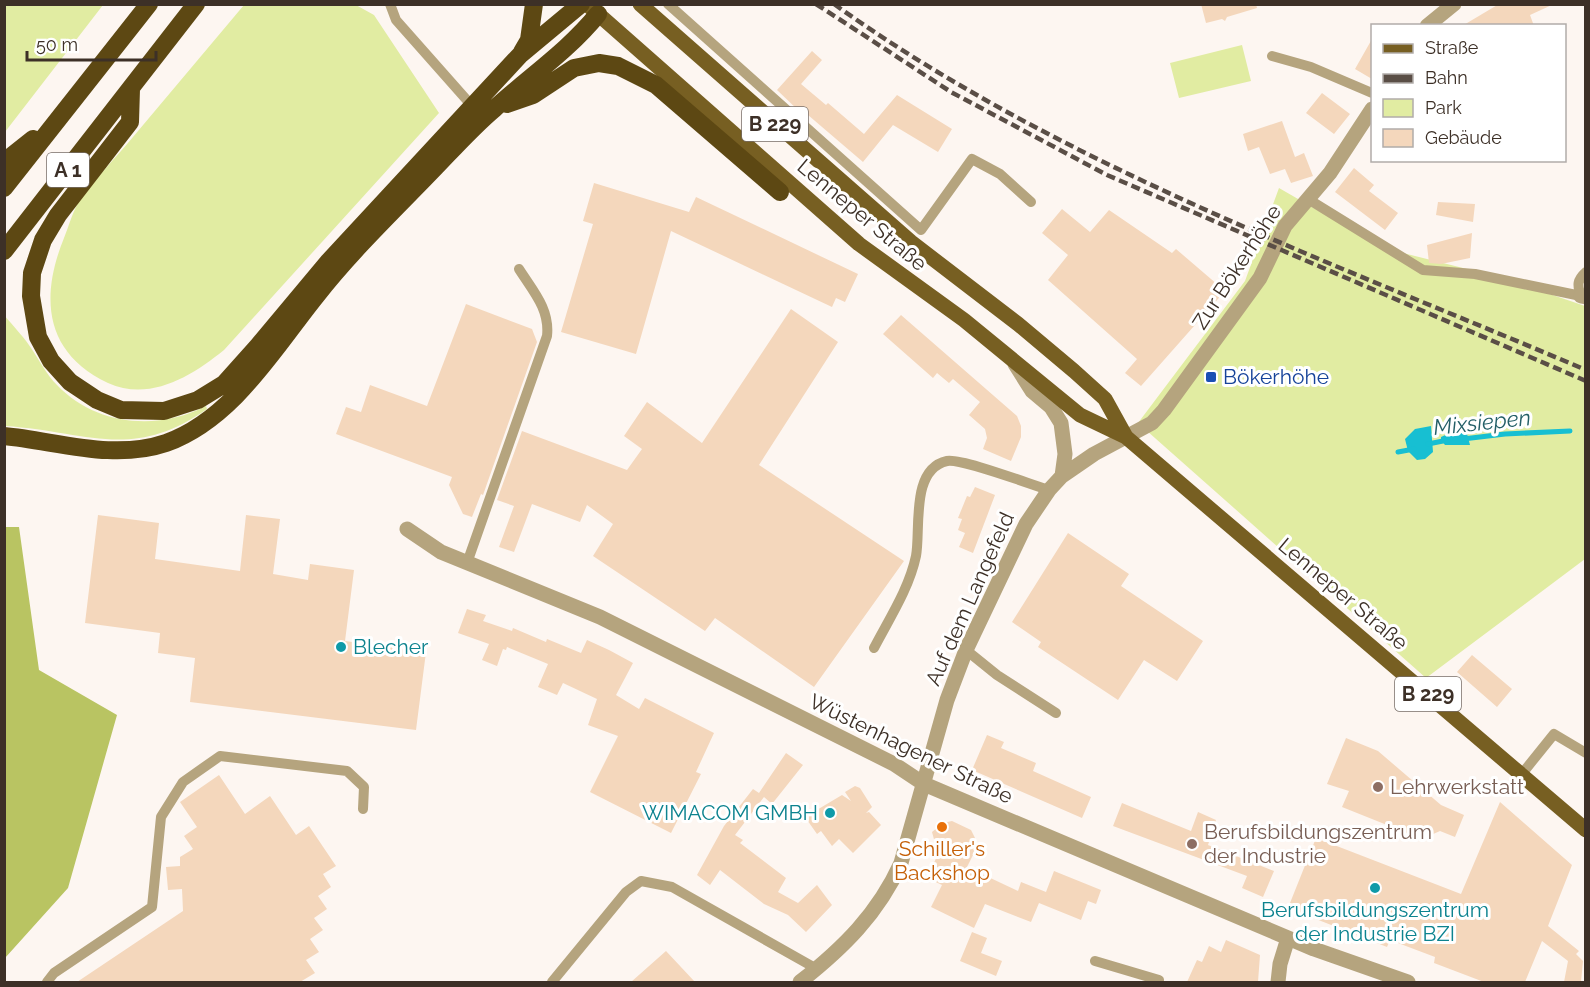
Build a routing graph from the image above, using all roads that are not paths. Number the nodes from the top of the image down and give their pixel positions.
1 (149, 4) edge
2 (196, 4) edge
3 (390, 4) edge
4 (534, 4) edge
5 (581, 4) edge
6 (640, 4) edge
7 (668, 4) edge
8 (1454, 4) edge
9 (596, 8) edge
10 (1429, 24) edge
11 (521, 54) junction
12 (1272, 56) dead end
13 (131, 89) junction
14 (1371, 93) edge
15 (473, 107) junction
16 (493, 110) junction
17 (1371, 111) edge
18 (58, 120) junction
19 (4, 162) edge
20 (4, 188) edge
21 (780, 192) joint
22 (807, 198) junction
23 (1308, 199) junction
24 (1031, 202) dead end
25 (4, 251) edge
26 (519, 269) dead end
27 (1586, 272) edge
28 (1583, 297) edge
29 (1012, 358) junction
30 (4, 436) edge
31 (1126, 437) junction
32 (1062, 476) junction
33 (1048, 490) junction
34 (407, 529) dead end
35 (467, 563) junction
36 (874, 648) dead end
37 (966, 650) junction
38 (1056, 713) dead end
39 (1584, 749) edge
40 (1521, 775) junction
41 (924, 784) junction
42 (363, 809) dead end
43 (1586, 830) edge
44 (1288, 938) junction
45 (1095, 961) dead end
46 (817, 969) junction
47 (1159, 980) dead end
48 (47, 982) edge
49 (552, 982) edge
50 (800, 982) edge
51 (1278, 982) edge
52 (1408, 982) edge

1 - 18 highway, A 1
2 - 13 highway, A 1
3 - 15 lane
4 - 11 highway
5 - 11 highway
6 - 31 main road, Lenneper Straße / B 229
7 - 24 lane
8 - 10 street
9 - 16 highway
9 - 22 main road, Lenneper Straße / B 229
11 - 15 highway
12 - 14 lane
13 - 15 highway
13 - 25 highway, A 1
16 - 21 highway
16 - 30 highway
17 - 23 street, Zur Bökerhöhe
18 - 19 highway
18 - 20 highway, A 1
21 - 22 main road
22 - 29 main road, Lenneper Straße / B 229
23 - 28 lane
23 - 31 street, Zur Bökerhöhe
26 - 35 lane
27 - 28 lane
29 - 31 main road, Lenneper Straße / B 229
29 - 32 street
31 - 32 street, Auf dem Langefeld
31 - 40 main road, Lenneper Straße / B 229
32 - 33 street, Auf dem Langefeld
33 - 36 lane
33 - 37 street, Auf dem Langefeld
34 - 35 street, Wüstenhagener Straße
35 - 41 street, Wüstenhagener Straße
37 - 38 lane
37 - 41 street, Auf dem Langefeld
39 - 40 lane
40 - 43 main road, Lenneper Straße / B 229
41 - 44 street, Wüstenhagener Straße
41 - 46 street, Auf dem Langefeld
42 - 48 lane
44 - 51 street
44 - 52 street, Wüstenhagener Straße
45 - 47 lane
46 - 49 lane
46 - 50 street, Auf dem Langefeld

